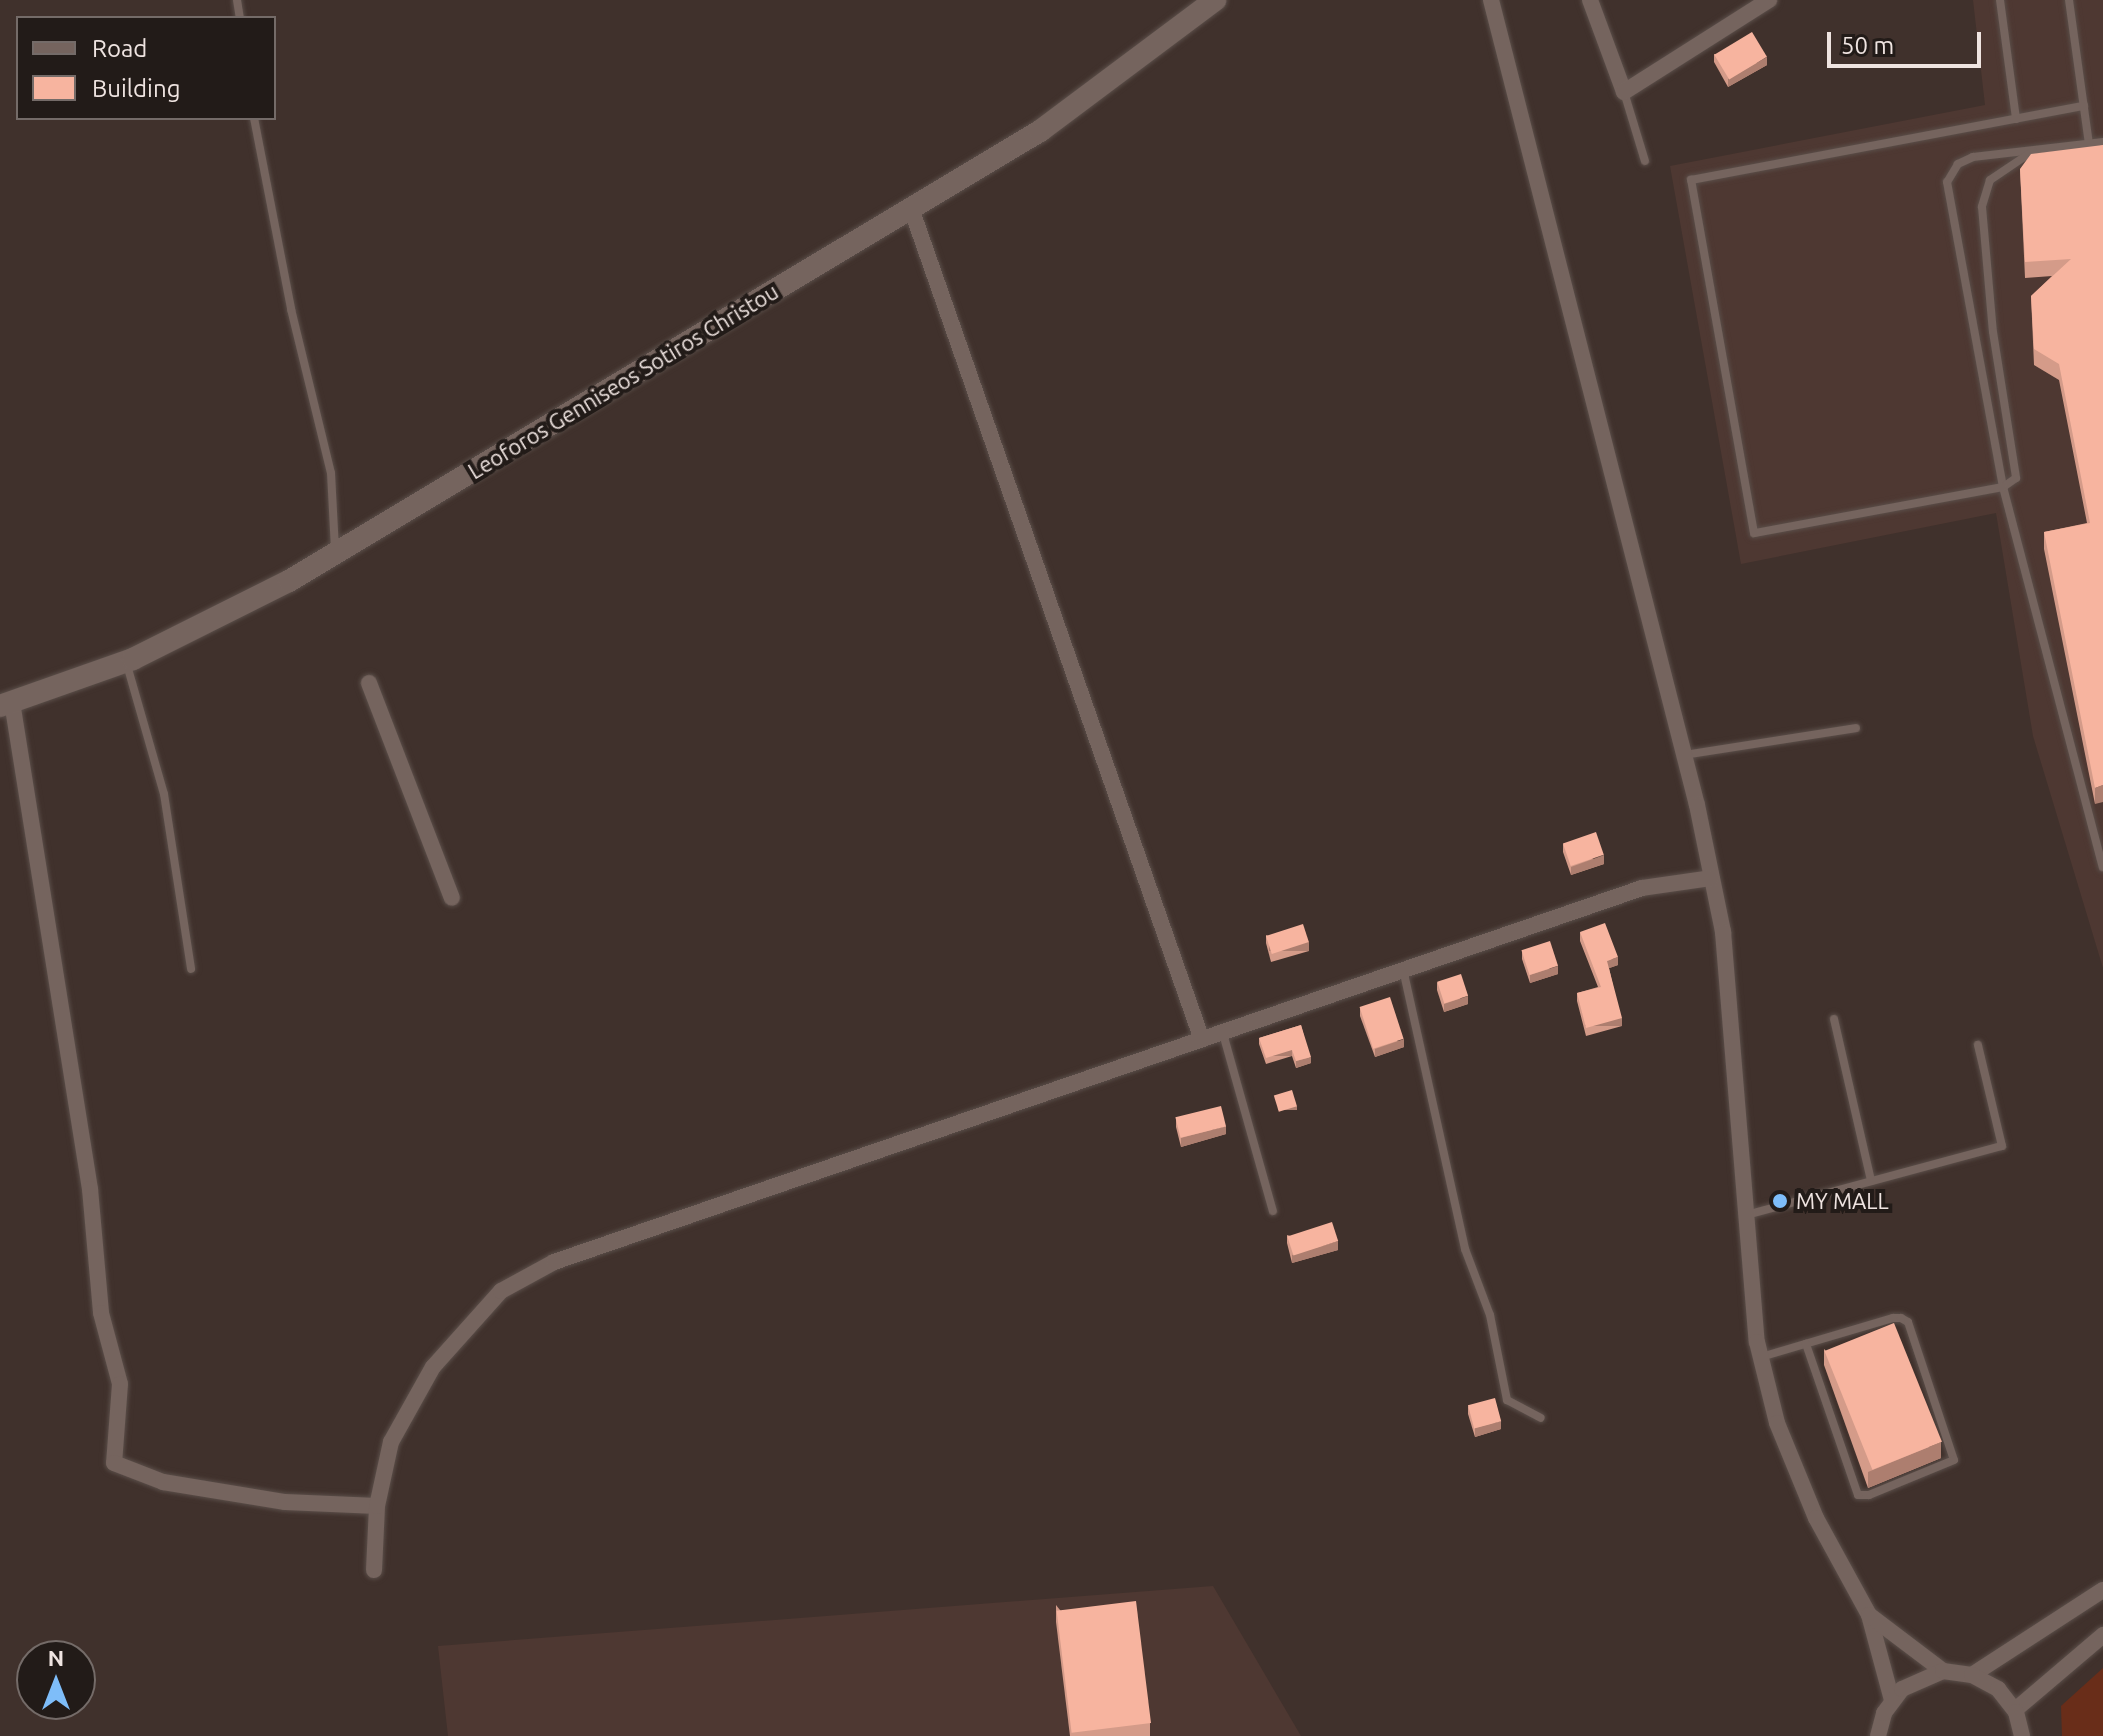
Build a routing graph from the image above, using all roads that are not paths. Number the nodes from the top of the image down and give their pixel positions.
1 (1215, 0) edge
2 (1491, 0) edge
3 (1590, 0) edge
4 (1769, 0) edge
5 (2000, 0) edge
6 (2069, 0) edge
7 (1624, 92) junction
8 (2084, 106) junction
9 (2016, 119) junction
10 (254, 120) edge
11 (2103, 142) edge
12 (2089, 144) junction
13 (2033, 151) junction
14 (1645, 161) dead end
15 (911, 208) junction
16 (2003, 487) junction
17 (335, 553) junction
18 (126, 662) junction
19 (369, 683) dead end
20 (6, 704) edge
21 (1856, 728) dead end
22 (1683, 755) junction
23 (2103, 867) edge
24 (1711, 878) junction
25 (452, 898) dead end
26 (191, 969) dead end
27 (1403, 969) junction
28 (1834, 1019) dead end
29 (1222, 1029) junction
30 (1201, 1037) junction
31 (1978, 1045) dead end
32 (1871, 1181) junction
33 (1273, 1211) dead end
34 (1746, 1215) junction
35 (1806, 1344) junction
36 (1761, 1357) junction
37 (1541, 1418) dead end
38 (377, 1506) junction
39 (374, 1570) dead end
40 (2103, 1590) edge
41 (1869, 1615) junction
42 (2103, 1635) edge
43 (1943, 1671) junction
44 (1972, 1675) junction
45 (1892, 1700) junction
46 (2015, 1710) junction
47 (1878, 1736) edge
48 (2022, 1736) edge

1 - 15 main road, Leoforos Genniseos Sotiros Christou
2 - 22 street
3 - 7 street
4 - 7 street
5 - 9 lane
6 - 8 lane
7 - 14 lane
8 - 9 lane
8 - 12 lane
9 - 16 lane
10 - 17 lane
11 - 12 lane
12 - 13 lane
13 - 16 lane
13 - 16 lane
15 - 17 main road, Leoforos Genniseos Sotiros Christou
15 - 30 street
16 - 23 lane
17 - 18 main road, Leoforos Genniseos Sotiros Christou
18 - 20 main road, Leoforos Genniseos Sotiros Christou
18 - 26 lane
19 - 25 street
20 - 38 street
21 - 22 lane
22 - 24 street
24 - 27 street
24 - 34 street
27 - 29 street
27 - 37 lane
28 - 32 lane
29 - 30 street
29 - 33 lane
30 - 38 street
31 - 32 lane
32 - 34 lane
34 - 36 street
35 - 35 lane
35 - 36 lane
36 - 41 street
38 - 39 street
40 - 44 street
41 - 43 street
41 - 45 street
42 - 46 street
43 - 44 street
43 - 45 street
44 - 46 street
45 - 47 street
46 - 48 street

